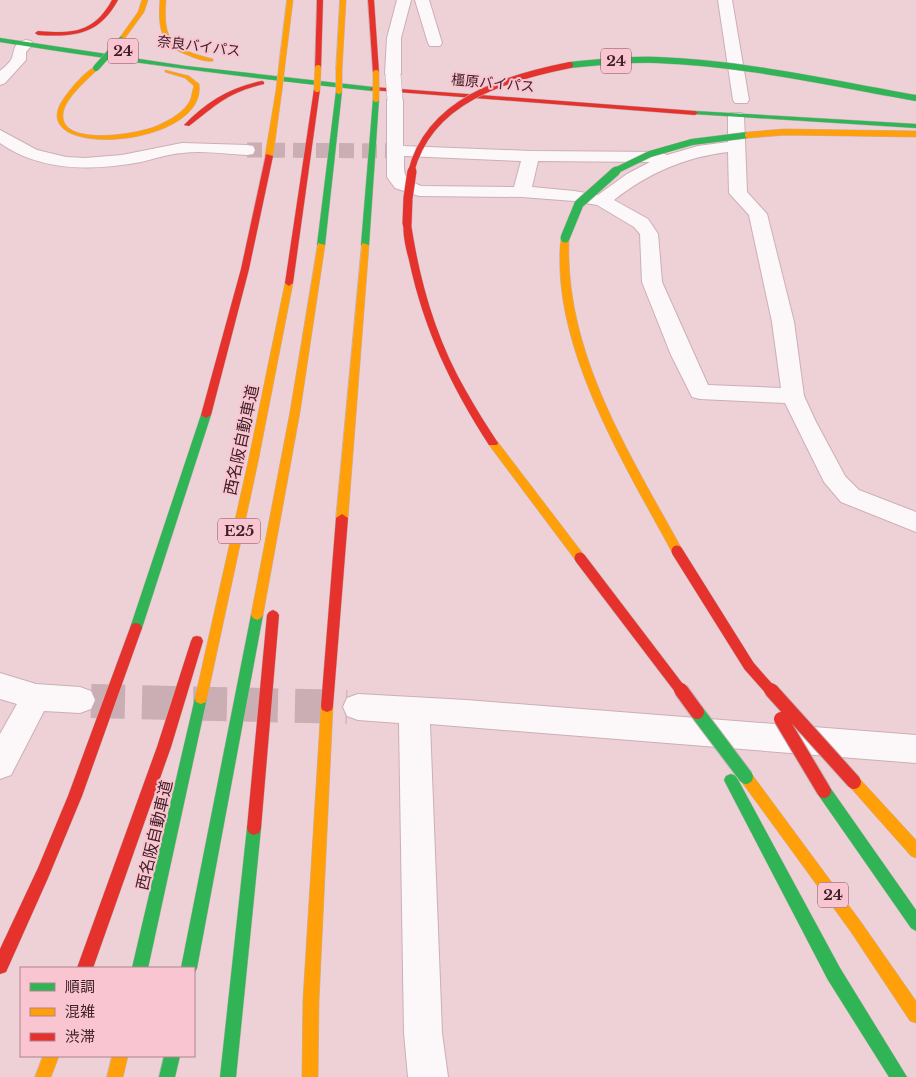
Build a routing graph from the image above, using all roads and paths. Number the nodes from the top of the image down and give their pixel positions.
1 (145, 0) edge
2 (152, 0) edge
3 (290, 0) edge
4 (320, 0) edge
5 (343, 0) edge
6 (371, 0) edge
7 (404, 0) edge
8 (422, 0) edge
9 (725, 0) edge
10 (116, 2) edge
11 (160, 4) edge
12 (130, 6) dead end
13 (141, 12) junction
14 (0, 30) edge
15 (28, 38) junction
16 (0, 40) edge
17 (115, 40) junction
18 (435, 43) dead end
19 (68, 52) junction
20 (91, 66) junction
21 (246, 67) junction
22 (0, 80) edge
23 (301, 80) junction
24 (556, 91) dead end
25 (54, 98) dead end
26 (916, 98) edge
27 (739, 104) junction
28 (916, 126) edge
29 (916, 134) edge
30 (0, 135) edge
31 (73, 145) dead end
32 (736, 146) junction
33 (247, 150) tunnel mouth
34 (405, 151) tunnel mouth
35 (531, 156) junction
36 (675, 157) junction
37 (522, 192) junction
38 (602, 201) junction
39 (279, 334) junction
40 (793, 396) junction
41 (284, 476) junction
42 (916, 522) edge
43 (226, 528) dead end
44 (276, 574) dead end
45 (274, 603) dead end
46 (200, 633) dead end
47 (749, 666) junction
48 (0, 686) edge
49 (36, 697) junction
50 (80, 700) tunnel mouth
51 (689, 703) junction
52 (358, 707) tunnel mouth
53 (414, 711) junction
54 (916, 749) edge
55 (0, 765) edge
56 (916, 851) edge
57 (916, 923) edge
58 (0, 966) edge
59 (85, 967) edge
60 (140, 967) edge
61 (189, 967) edge
62 (916, 1015) edge
63 (51, 1057) edge
64 (120, 1057) edge
65 (172, 1057) edge
66 (42, 1077) edge
67 (115, 1077) edge
68 (167, 1077) edge
69 (228, 1077) edge
70 (310, 1077) edge
71 (428, 1077) edge
72 (899, 1077) edge

1 - 13 highway
2 - 13 highway
3 - 58 highway, bridge
4 - 39 highway, 西名阪自動車道 / E25, bridge
5 - 41 highway, E25, bridge
6 - 70 highway, bridge
7 - 37 street, bridge
8 - 18 street
9 - 27 street
10 - 15 highway
11 - 21 highway
12 - 17 highway
13 - 17 highway
14 - 21 highway, 奈良バイパス / 24
15 - 16 highway, 24
15 - 19 highway, 24
15 - 22 street
17 - 20 highway
19 - 20 highway
19 - 23 highway, 橿原バイパス / 24
20 - 25 highway
21 - 24 highway, 橿原バイパス / 24
23 - 27 highway, 橿原バイパス / 24
23 - 31 highway
26 - 51 highway, 24, bridge
27 - 28 highway, 橿原バイパス / 24
27 - 32 street
29 - 47 highway, bridge
30 - 33 street
32 - 36 street
32 - 40 street
34 - 35 street
35 - 36 street
35 - 37 street
36 - 38 street
37 - 38 street
38 - 40 street
39 - 43 highway
39 - 60 highway, 西名阪自動車道 / E25
40 - 42 street
41 - 44 highway
41 - 61 highway, E25
45 - 69 highway
46 - 59 highway
47 - 56 highway, bridge
47 - 57 highway, bridge
48 - 49 street
49 - 50 street
49 - 55 street
51 - 62 highway, 24, bridge
51 - 72 highway, bridge
52 - 53 street
53 - 54 street
53 - 71 street
63 - 66 highway
64 - 67 highway
65 - 68 highway

